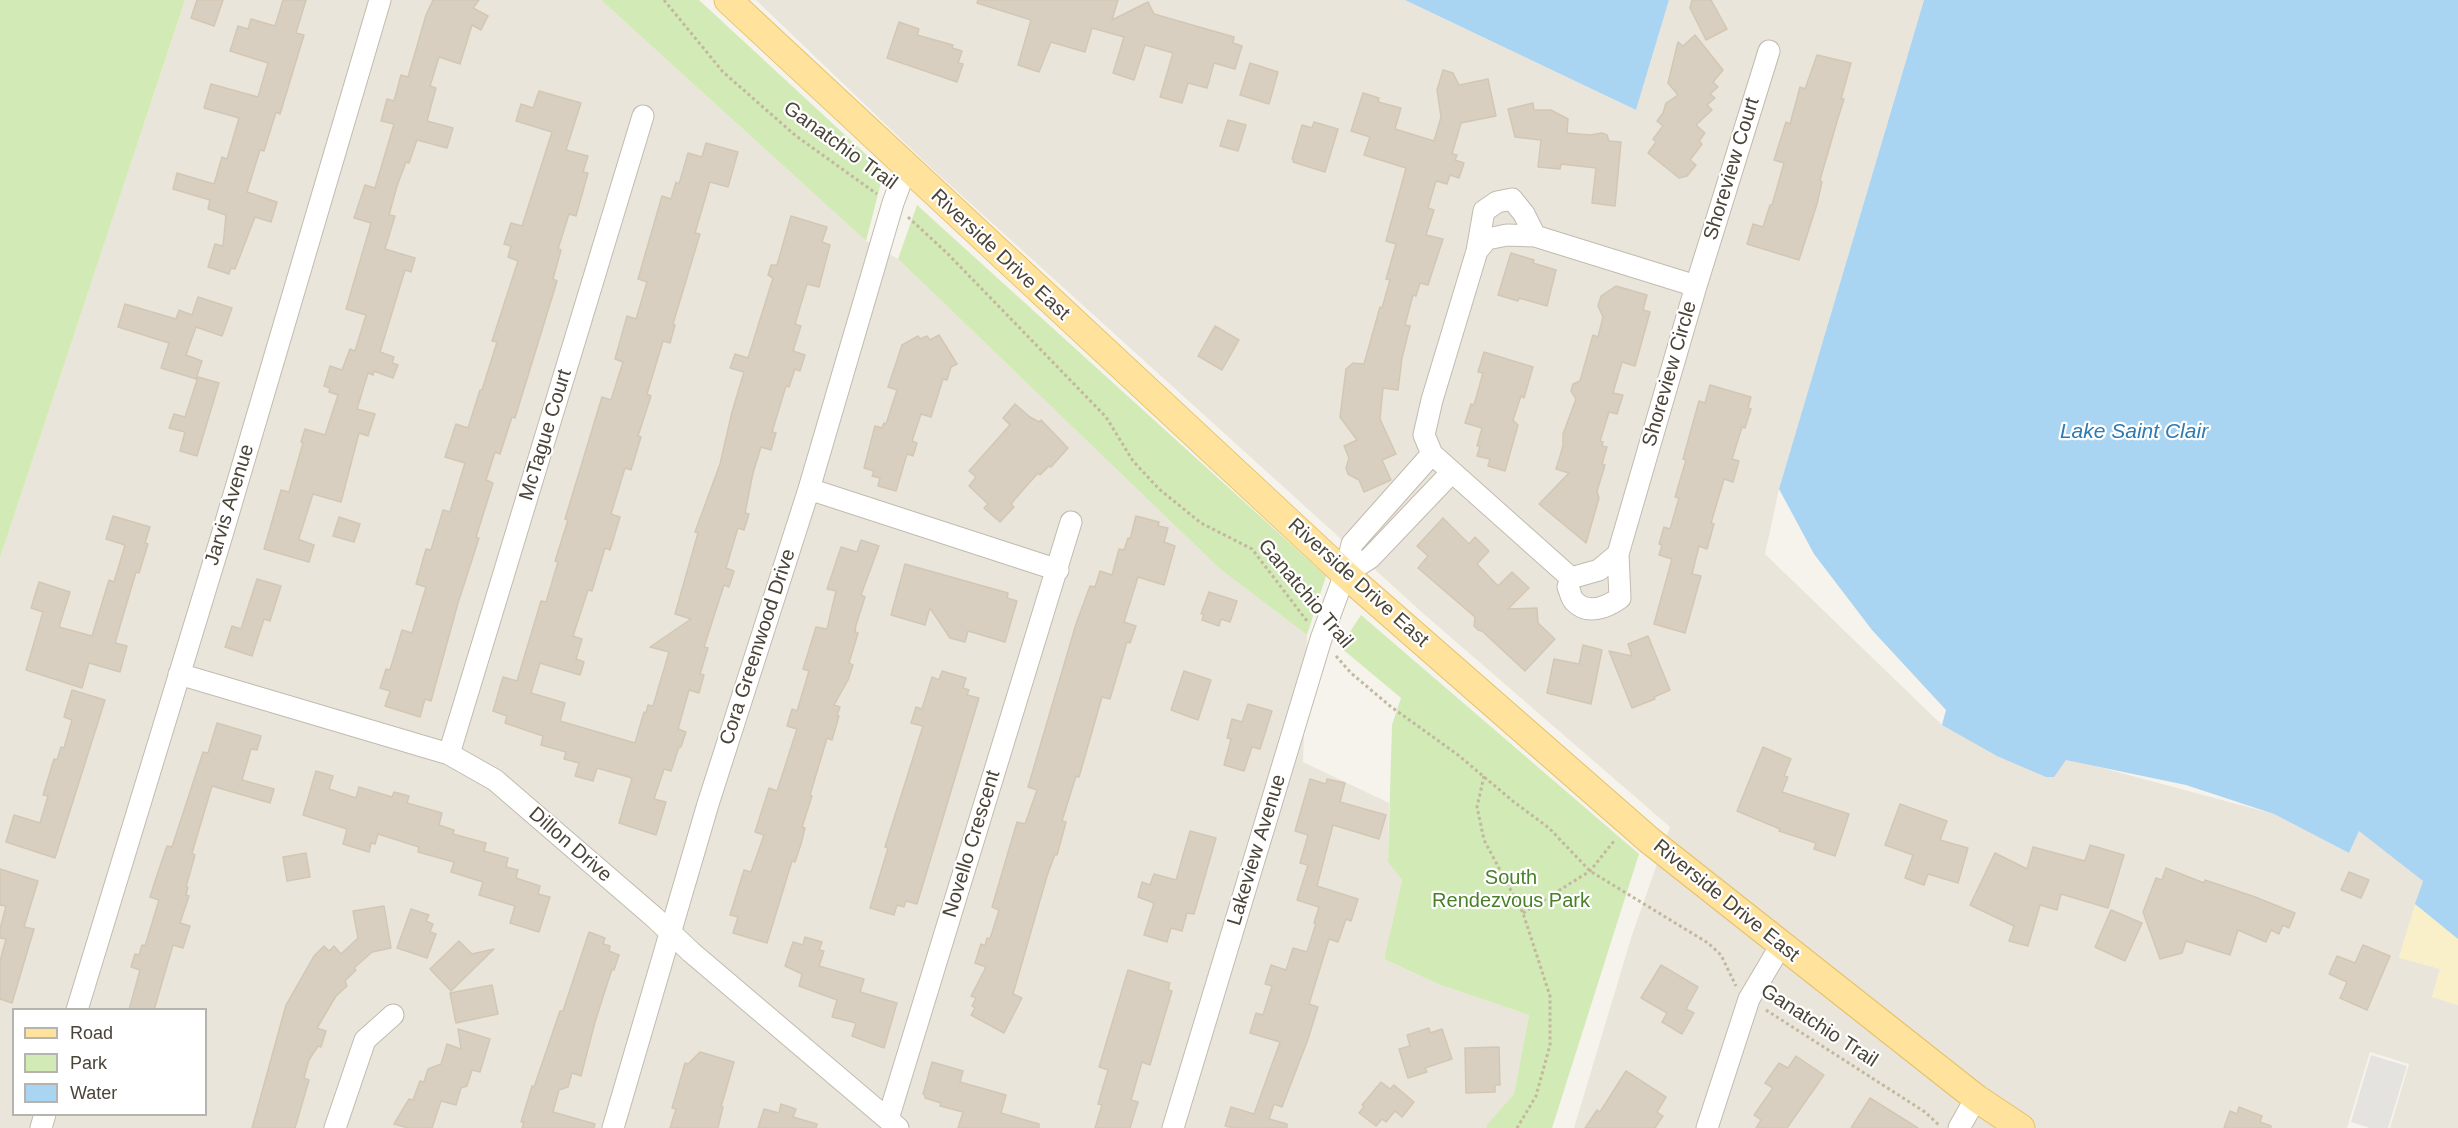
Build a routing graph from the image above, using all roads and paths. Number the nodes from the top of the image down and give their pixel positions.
1 (380, 0) edge
2 (664, 0) edge
3 (728, 0) edge
4 (1769, 51) dead end
5 (643, 116) dead end
6 (906, 168) junction
7 (893, 203) junction
8 (1534, 236) junction
9 (1477, 250) junction
10 (1696, 286) junction
11 (1432, 454) junction
12 (1451, 472) junction
13 (809, 489) junction
14 (1071, 522) dead end
15 (1618, 554) junction
16 (1058, 570) junction
17 (1345, 574) junction
18 (1571, 578) junction
19 (1321, 639) junction
20 (178, 674) junction
21 (449, 754) junction
22 (1484, 777) junction
23 (1630, 822) junction
24 (1590, 871) junction
25 (1523, 913) junction
26 (671, 933) junction
27 (1781, 945) junction
28 (1749, 999) junction
29 (78, 1008) edge
30 (393, 1015) dead end
31 (1976, 1098) junction
32 (893, 1123) edge
33 (335, 1128) edge
34 (613, 1128) edge
35 (1173, 1128) edge
36 (1517, 1128) edge
37 (1707, 1128) edge
38 (1941, 1128) edge
39 (1959, 1128) edge
40 (2021, 1128) edge

1 - 20 street, Jarvis Avenue
2 - 7 path, Ganatchio Trail
3 - 6 main road, Riverside Drive East
4 - 10 street, Shoreview Court
5 - 21 street, McTague Court
6 - 7 street, Cora Greenwood Drive
6 - 17 main road, Riverside Drive East
7 - 13 street, Cora Greenwood Drive
7 - 19 path, Ganatchio Trail
8 - 9 street, Shoreview Circle
8 - 9 street
8 - 10 street, Shoreview Circle
9 - 11 street
10 - 15 street, Shoreview Circle
11 - 12 street
11 - 17 street
12 - 17 street
12 - 18 street
13 - 16 street
13 - 26 street, Cora Greenwood Drive
14 - 16 street, Novello Crescent
15 - 18 street
15 - 18 street, Shoreview Circle
16 - 32 street, Novello Crescent
17 - 19 street, Lakeview Avenue
17 - 23 main road, Riverside Drive East
19 - 22 path, Ganatchio Trail
19 - 35 street, Lakeview Avenue
20 - 21 street, Dillon Drive
20 - 29 street, Jarvis Avenue
21 - 26 street, Dillon Drive
22 - 24 path, Ganatchio Trail
22 - 25 path
23 - 24 path
23 - 27 main road, Riverside Drive East
24 - 25 path
24 - 28 path, Ganatchio Trail
25 - 36 path
26 - 32 street, Dillon Drive
26 - 34 street, Cora Greenwood Drive
27 - 28 street
27 - 31 main road, Riverside Drive East
28 - 37 street
28 - 38 path, Ganatchio Trail
30 - 33 street
31 - 39 street
31 - 40 main road, Riverside Drive East

